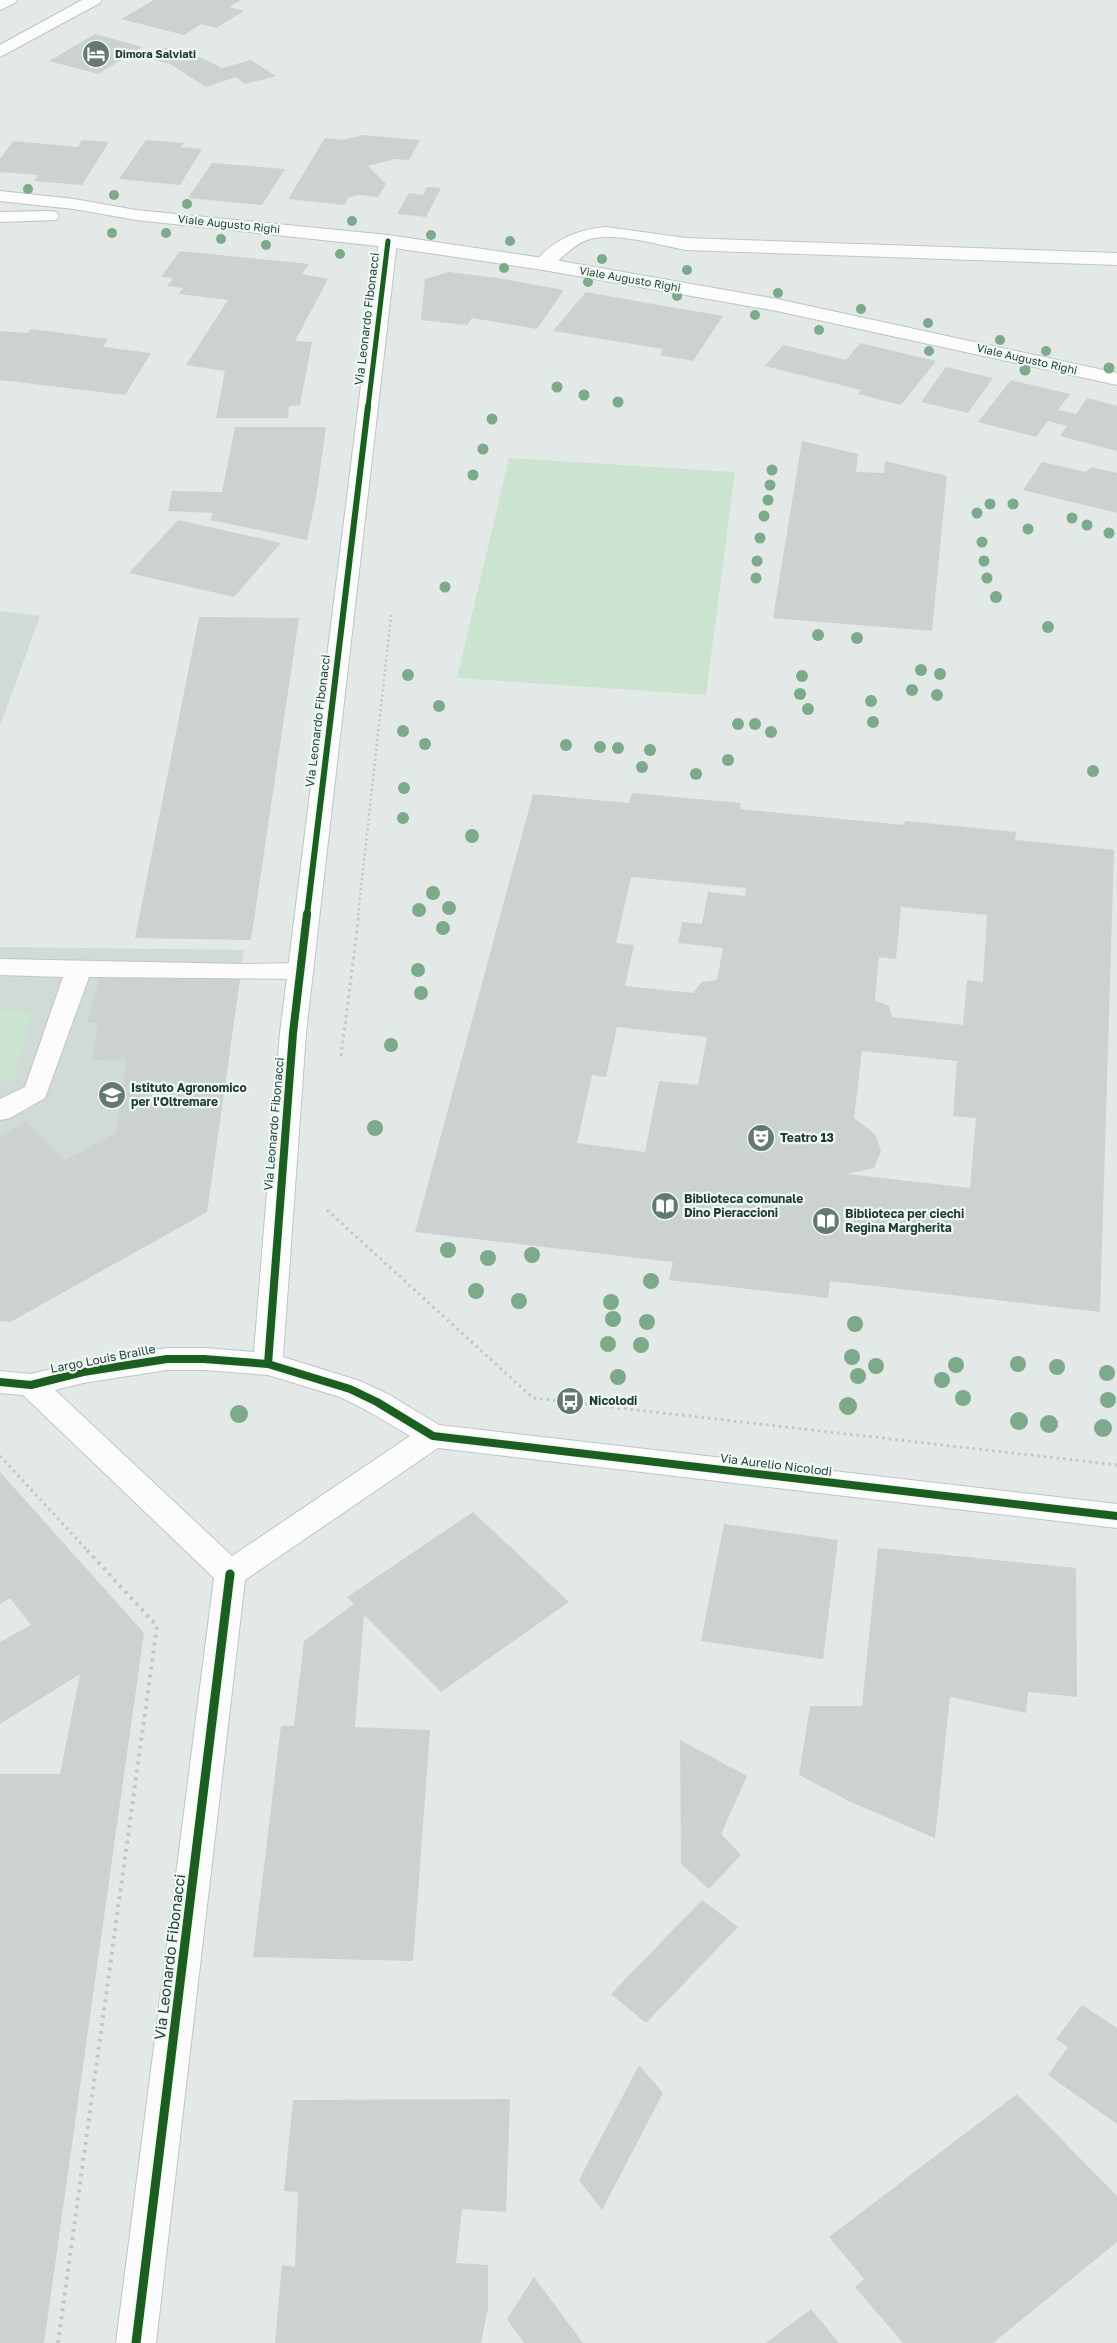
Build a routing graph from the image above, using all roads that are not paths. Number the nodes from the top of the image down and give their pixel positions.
1 (9, 0) edge
2 (94, 0) edge
3 (0, 5) edge
4 (0, 52) edge
5 (0, 196) edge
6 (136, 215) junction
7 (0, 217) edge
8 (388, 241) junction
9 (1117, 259) edge
10 (543, 264) junction
11 (1117, 380) edge
12 (0, 967) edge
13 (79, 968) junction
14 (301, 971) junction
15 (0, 1111) edge
16 (268, 1364) junction
17 (0, 1382) edge
18 (31, 1385) junction
19 (433, 1436) junction
20 (1117, 1516) edge
21 (230, 1574) junction
22 (136, 2343) edge

1 - 3 street
2 - 4 street
5 - 6 street, Viale Augusto Righi
6 - 7 street, Viale Augusto Righi
6 - 8 street, Viale Augusto Righi
8 - 10 street, Viale Augusto Righi
8 - 14 street, Via Leonardo Fibonacci
9 - 10 street
10 - 11 street, Viale Augusto Righi
12 - 13 street
13 - 14 street
13 - 15 street
14 - 16 street, Via Leonardo Fibonacci
16 - 18 street, Largo Louis Braille
16 - 19 street, Largo Louis Braille
17 - 18 street, Largo Louis Braille
18 - 21 street
19 - 20 street, Via Aurelio Nicolodi
19 - 21 street
21 - 22 street, Via Leonardo Fibonacci

